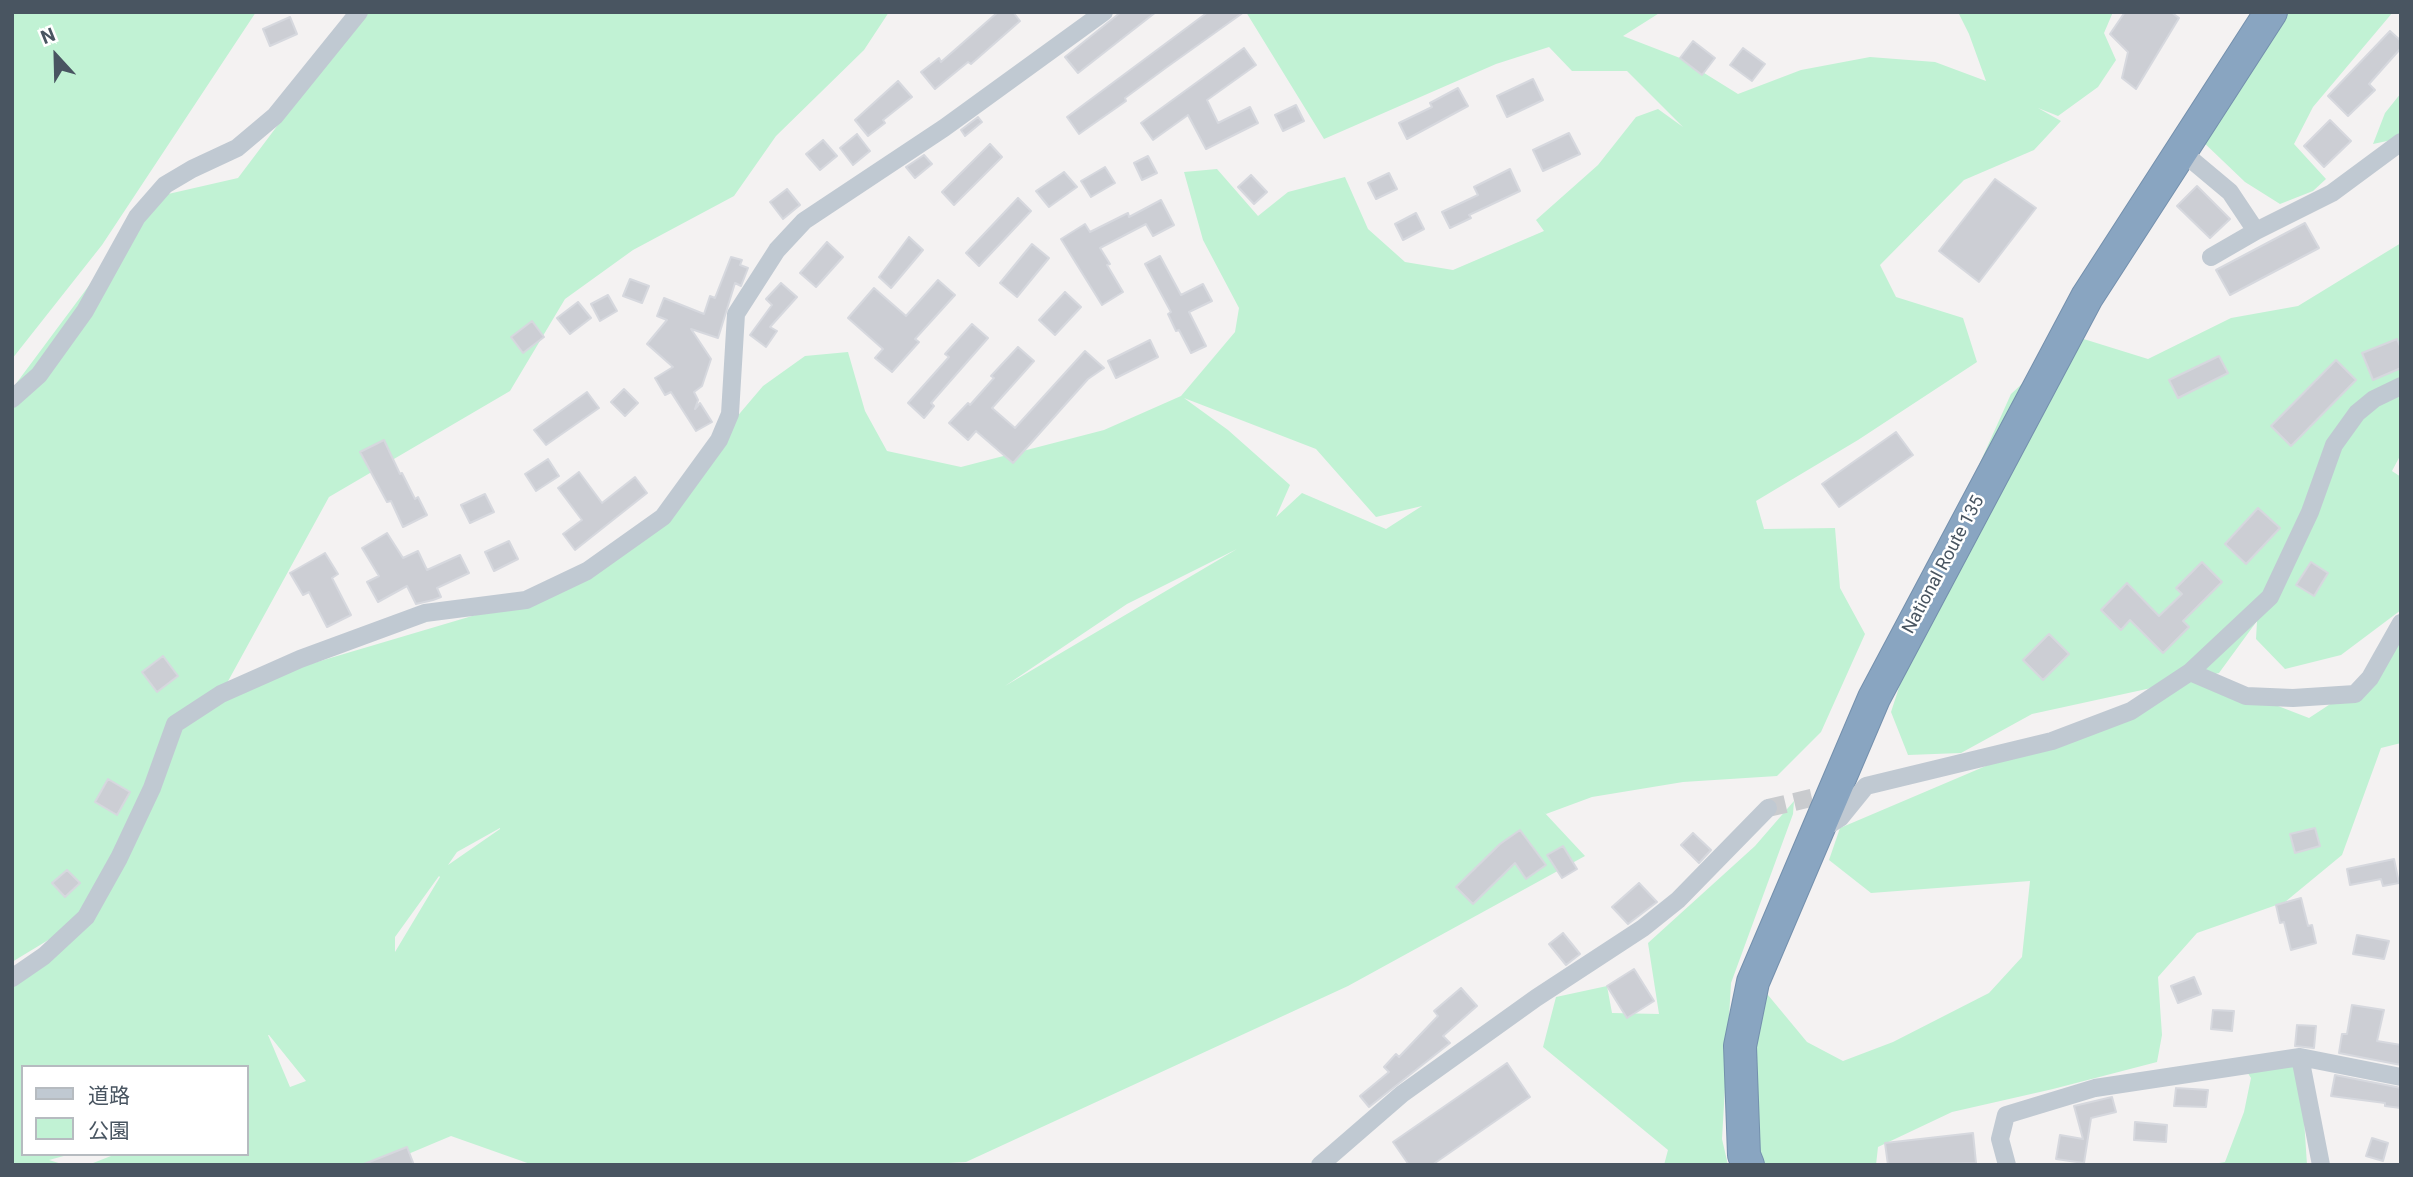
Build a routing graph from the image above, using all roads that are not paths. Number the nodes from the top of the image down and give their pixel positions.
1 (359, 12) edge
2 (1104, 12) edge
3 (2271, 12) edge
4 (2401, 142) edge
5 (2181, 151) junction
6 (2256, 231) junction
7 (2211, 257) dead end
8 (2401, 386) edge
9 (12, 399) edge
10 (2401, 623) edge
11 (2190, 672) junction
12 (1768, 808) tunnel mouth
13 (1817, 832) junction
14 (12, 978) edge
15 (2300, 1057) junction
16 (2401, 1077) edge
17 (1320, 1165) edge
18 (1748, 1165) edge
19 (2007, 1165) edge
20 (2321, 1165) edge

1 - 9 street
2 - 14 street
3 - 5 highway, National Route 135
4 - 6 street
5 - 6 street
5 - 13 highway, National Route 135
6 - 7 street
8 - 11 street
10 - 11 street
11 - 13 street
12 - 17 street
13 - 18 highway, National Route 135
15 - 16 street
15 - 19 street
15 - 20 street

